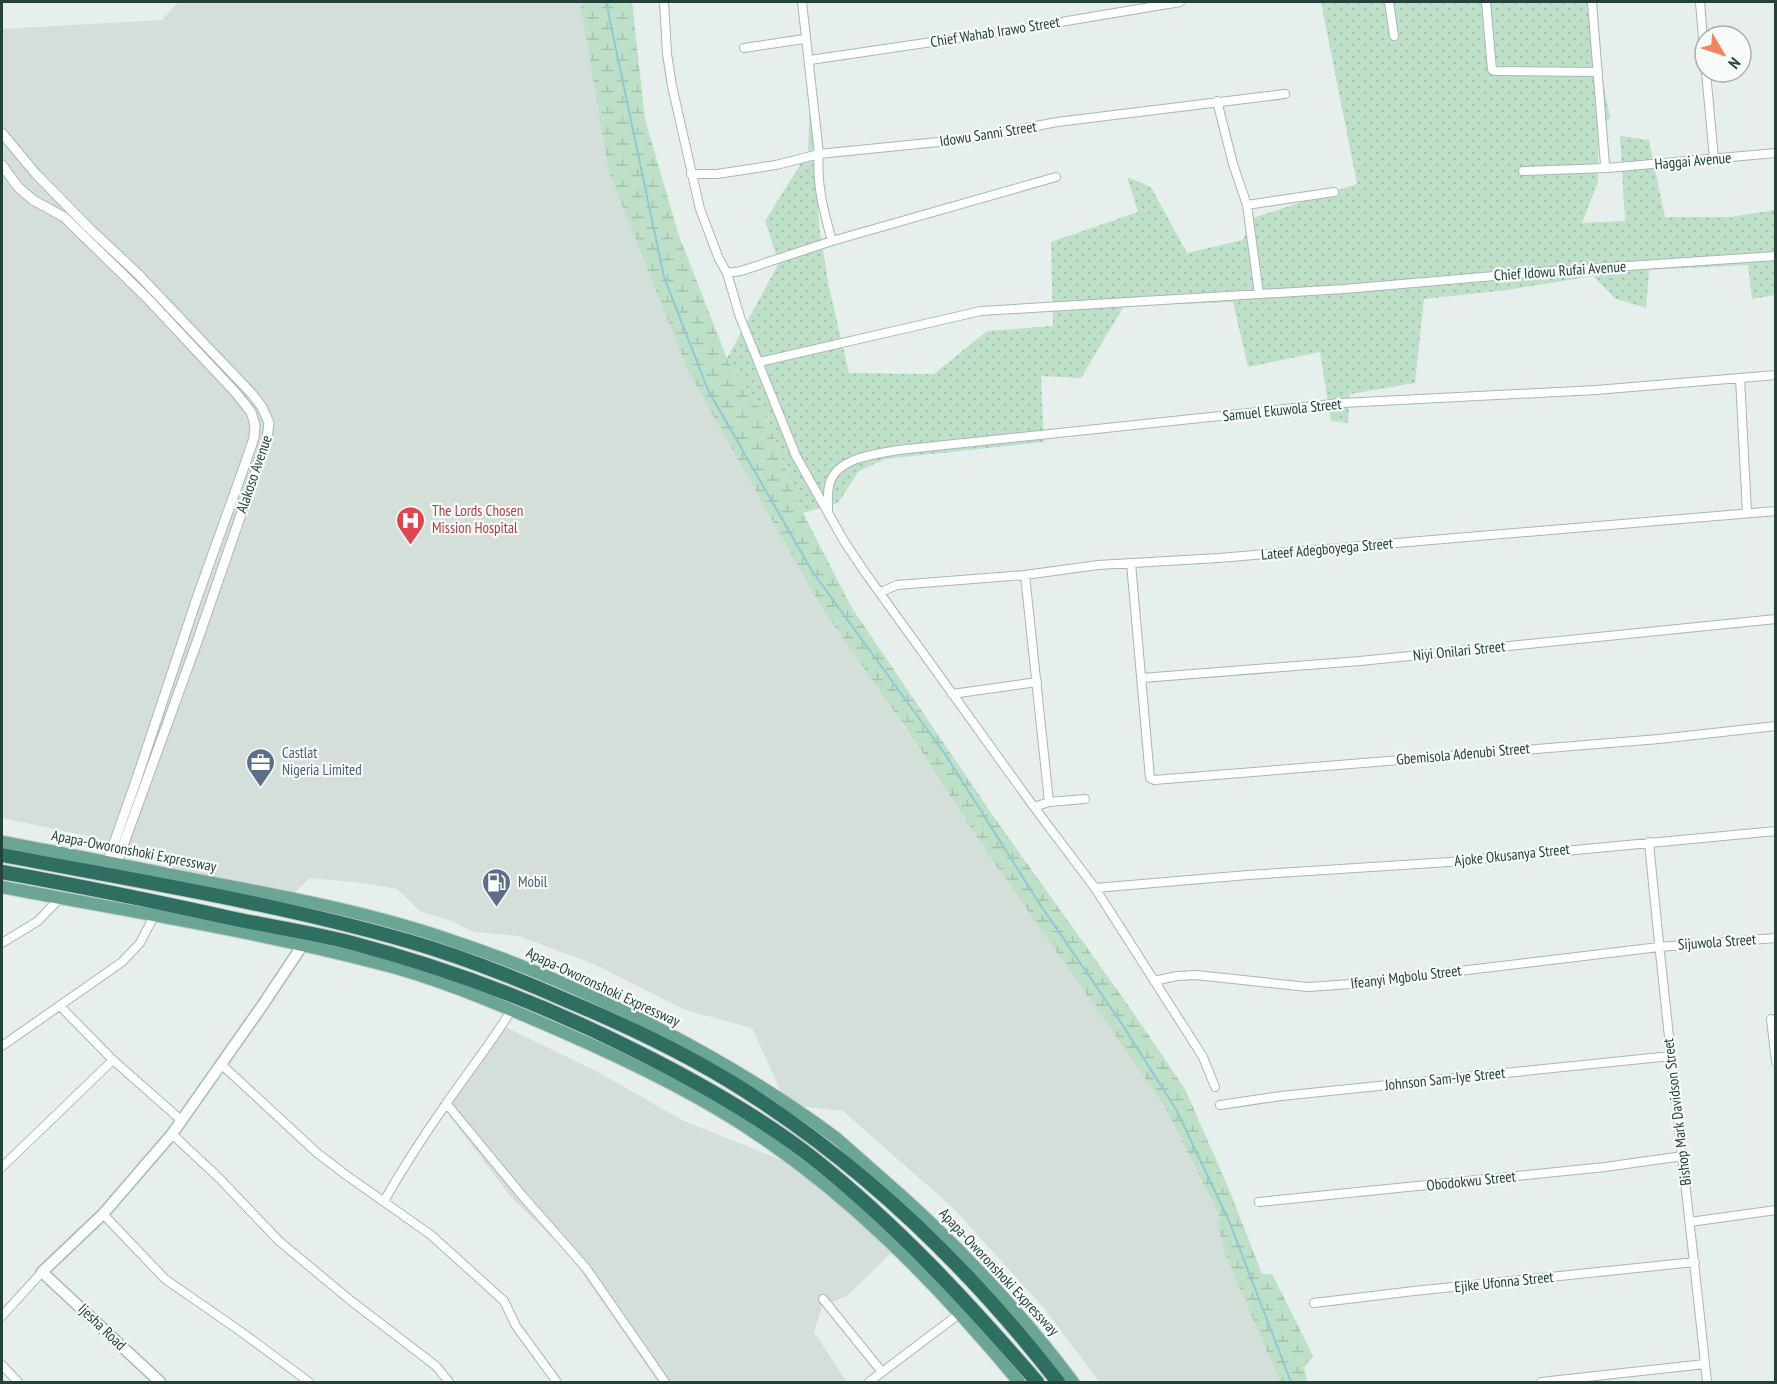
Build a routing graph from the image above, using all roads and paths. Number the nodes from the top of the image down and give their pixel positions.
1 (664, 2) edge
2 (802, 2) edge
3 (1180, 2) edge
4 (1389, 2) edge
5 (1486, 2) edge
6 (1592, 2) edge
7 (1700, 2) edge
8 (1702, 24) edge
9 (1394, 36) dead end
10 (804, 39) junction
11 (744, 48) dead end
12 (810, 60) junction
13 (1598, 72) junction
14 (1707, 84) edge
15 (1285, 94) dead end
16 (1217, 101) junction
17 (2, 133) edge
18 (1776, 153) edge
19 (819, 154) junction
20 (1713, 159) junction
21 (2, 165) edge
22 (1609, 168) junction
23 (1523, 171) dead end
24 (36, 174) junction
25 (691, 174) junction
26 (1056, 177) dead end
27 (21, 189) junction
28 (1334, 192) dead end
29 (1246, 205) junction
30 (832, 241) junction
31 (1776, 255) edge
32 (726, 273) junction
33 (1259, 294) junction
34 (759, 362) junction
35 (1776, 375) edge
36 (1740, 378) junction
37 (828, 512) junction
38 (1776, 512) edge
39 (1747, 513) junction
40 (1131, 563) junction
41 (1025, 575) junction
42 (881, 592) junction
43 (1776, 619) edge
44 (1142, 678) junction
45 (1037, 682) junction
46 (952, 694) junction
47 (1776, 726) edge
48 (1085, 799) dead end
49 (1049, 802) junction
50 (1034, 807) junction
51 (1776, 831) edge
52 (2, 842) edge
53 (1648, 842) junction
54 (2, 855) edge
55 (111, 864) junction
56 (2, 872) edge
57 (2, 887) edge
58 (1095, 888) junction
59 (60, 898) junction
60 (265, 899) junction
61 (154, 916) junction
62 (1776, 938) edge
63 (2, 943) edge
64 (302, 946) junction
65 (1659, 947) junction
66 (1154, 981) junction
67 (499, 997) junction
68 (60, 1006) junction
69 (512, 1009) junction
70 (1771, 1019) dead end
71 (1774, 1045) edge
72 (2, 1046) edge
73 (693, 1054) junction
74 (1671, 1056) junction
75 (113, 1060) junction
76 (1776, 1062) edge
77 (221, 1064) junction
78 (1215, 1087) dead end
79 (446, 1103) junction
80 (1220, 1105) dead end
81 (181, 1120) junction
82 (172, 1134) junction
83 (1683, 1156) junction
84 (2, 1167) edge
85 (384, 1201) junction
86 (1259, 1202) dead end
87 (1776, 1210) edge
88 (103, 1214) junction
89 (1690, 1222) junction
90 (1695, 1262) junction
91 (42, 1272) junction
92 (823, 1299) dead end
93 (1314, 1303) dead end
94 (959, 1314) junction
95 (2, 1316) edge
96 (1705, 1364) junction
97 (2, 1365) edge
98 (882, 1372) junction
99 (873, 1381) edge
100 (18, 1383) edge
101 (160, 1383) edge
102 (309, 1383) edge
103 (449, 1383) edge
104 (557, 1383) edge
105 (664, 1383) edge
106 (1018, 1383) edge
107 (1037, 1383) edge
108 (1058, 1383) edge
109 (1073, 1383) edge
110 (1541, 1383) edge
111 (1707, 1383) edge

1 - 25 street
2 - 10 street
3 - 12 street, Chief Wahab Irawo Street
4 - 9 street
5 - 13 street
6 - 13 street
7 - 8 street
10 - 11 street
10 - 12 street
12 - 19 street
13 - 22 street
14 - 20 street
15 - 16 street, Idowu Sanni Street
16 - 19 street, Idowu Sanni Street
16 - 29 street
17 - 24 street, Alakoso Avenue
18 - 20 street, Haggai Avenue
19 - 25 street, Idowu Sanni Street
19 - 30 street
20 - 22 street, Haggai Avenue
21 - 27 street, Alakoso Avenue
22 - 23 street, Haggai Avenue
24 - 27 street
24 - 55 street, Alakoso Avenue
25 - 32 street
26 - 30 street
27 - 55 street, Alakoso Avenue
28 - 29 street
29 - 33 street
30 - 32 street
31 - 33 street, Chief Idowu Rufai Avenue
32 - 34 street
33 - 34 street, Chief Idowu Rufai Avenue
34 - 37 street
35 - 36 street, Samuel Ekuwola Street
36 - 37 street, Samuel Ekuwola Street
36 - 39 street
37 - 42 street
38 - 39 street, Lateef Adegboyega Street
39 - 40 street, Lateef Adegboyega Street
40 - 41 street, Lateef Adegboyega Street
40 - 44 street
41 - 42 street, Lateef Adegboyega Street
41 - 45 street
42 - 46 street
43 - 44 street, Niyi Onilari Street
44 - 47 street, Gbemisola Adenubi Street
45 - 46 street
45 - 49 street
46 - 50 street
48 - 49 street
49 - 50 street
50 - 58 street
51 - 53 street, Ajoke Okusanya Street
52 - 55 main road, Apapa-Oworonshoki Expressway
53 - 58 street, Ajoke Okusanya Street
53 - 65 street, Bishop Mark Davidson Street
54 - 60 highway, Apapa-Oworonshoki Expressway
55 - 60 main road, Apapa-Oworonshoki Expressway
56 - 67 highway
57 - 59 main road
58 - 66 street
59 - 61 main road
59 - 63 street
60 - 73 highway, Apapa-Oworonshoki Expressway
61 - 64 main road
61 - 68 street
62 - 65 street, Sijuwola Street
64 - 67 main road
64 - 77 main road
65 - 66 street, Ifeanyi Mgbolu Street
65 - 74 street, Bishop Mark Davidson Street
66 - 78 street
67 - 69 main road
67 - 107 highway
68 - 72 street
68 - 75 street
69 - 79 street
69 - 94 main road
70 - 71 street
71 - 76 street
73 - 108 highway, Apapa-Oworonshoki Expressway
73 - 109 main road, Apapa-Oworonshoki Expressway
74 - 80 street, Johnson Sam-Iye Street
74 - 83 street, Bishop Mark Davidson Street
75 - 81 street
75 - 84 street
77 - 81 main road
77 - 85 street
79 - 85 street
79 - 105 street
81 - 82 main road
82 - 88 main road
82 - 103 street
83 - 86 street, Obodokwu Street
83 - 89 street, Bishop Mark Davidson Street
85 - 104 street
87 - 89 street
88 - 91 main road
88 - 102 street
89 - 90 street, Bishop Mark Davidson Street
90 - 93 street, Ejike Ufonna Street
90 - 96 street, Bishop Mark Davidson Street
91 - 95 street
91 - 101 main road, Ijesha Road
92 - 98 street
94 - 98 street
94 - 106 main road
96 - 110 street
96 - 111 street, Bishop Mark Davidson Street
97 - 100 street
98 - 99 street

